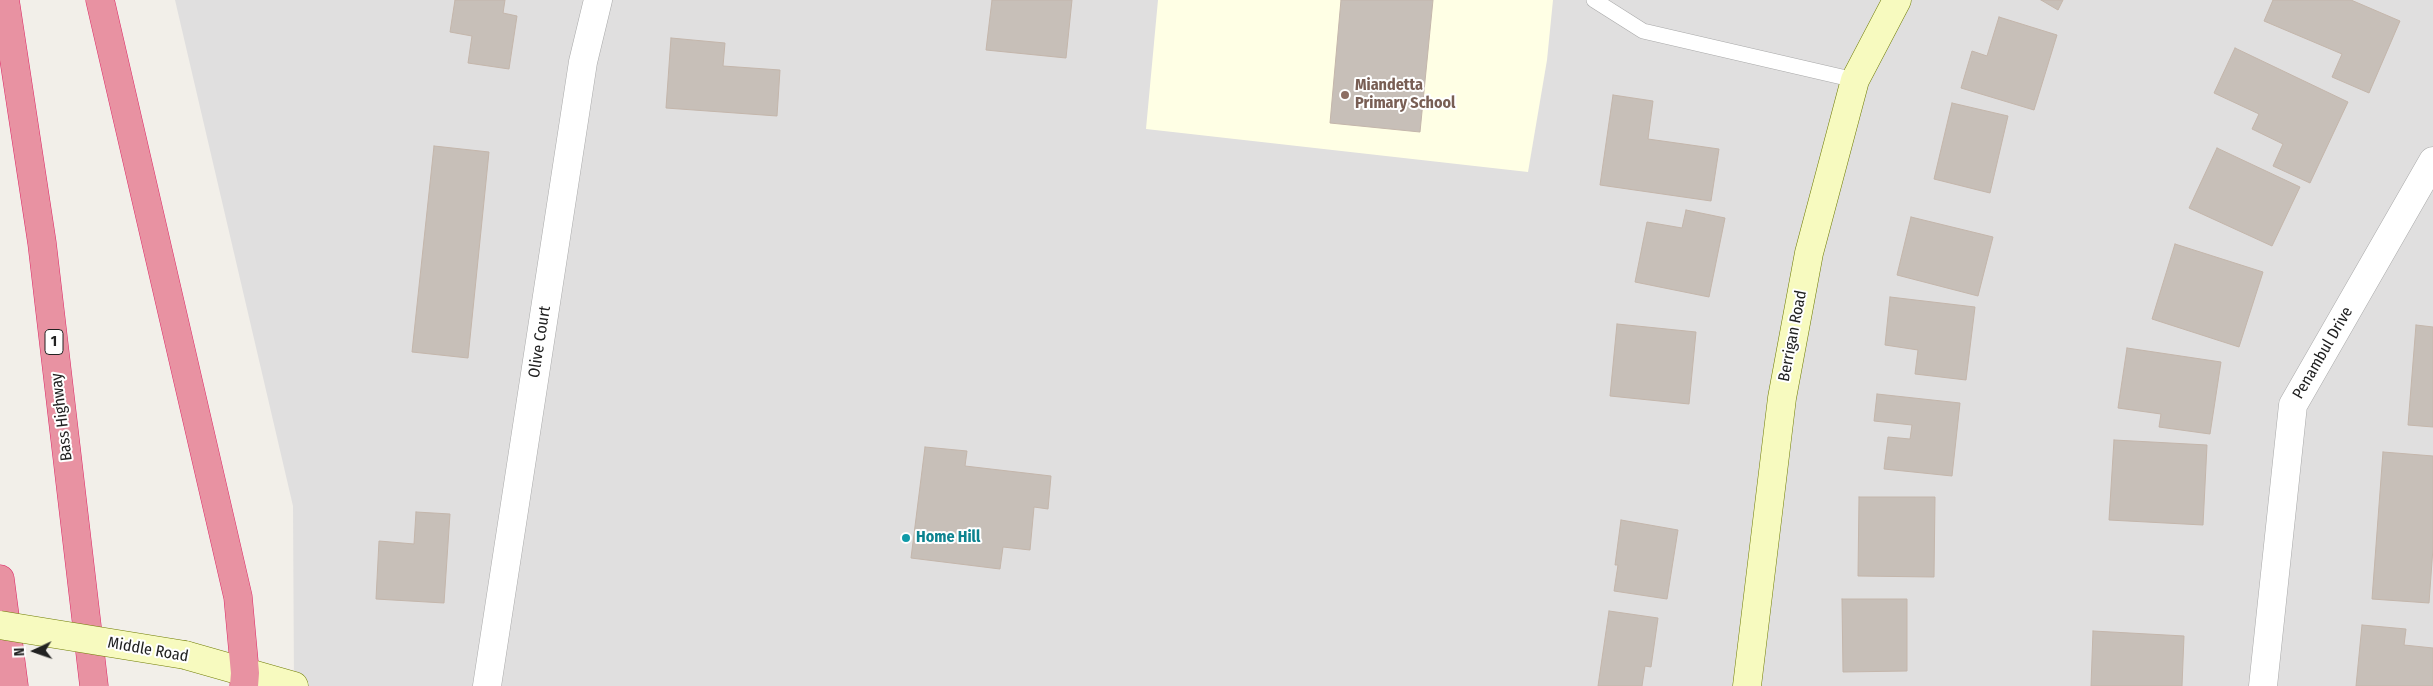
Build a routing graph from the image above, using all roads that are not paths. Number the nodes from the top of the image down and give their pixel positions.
1 (4, 0) edge
2 (100, 0) edge
3 (598, 0) edge
4 (1594, 0) edge
5 (1896, 0) edge
6 (1855, 80) junction
7 (2433, 161) edge
8 (0, 579) edge
9 (0, 625) edge
10 (245, 679) edge
11 (14, 686) edge
12 (94, 686) edge
13 (294, 686) edge
14 (488, 686) edge
15 (1747, 686) edge
16 (2263, 686) edge

1 - 12 highway, Bass Highway / 1
2 - 10 highway
3 - 14 street, Olive Court
4 - 6 lane
5 - 6 street, Berrigan Road
6 - 15 street, Berrigan Road
7 - 16 street, Penambul Drive
8 - 11 highway
9 - 10 street, Middle Road, bridge
10 - 13 street, Middle Road

